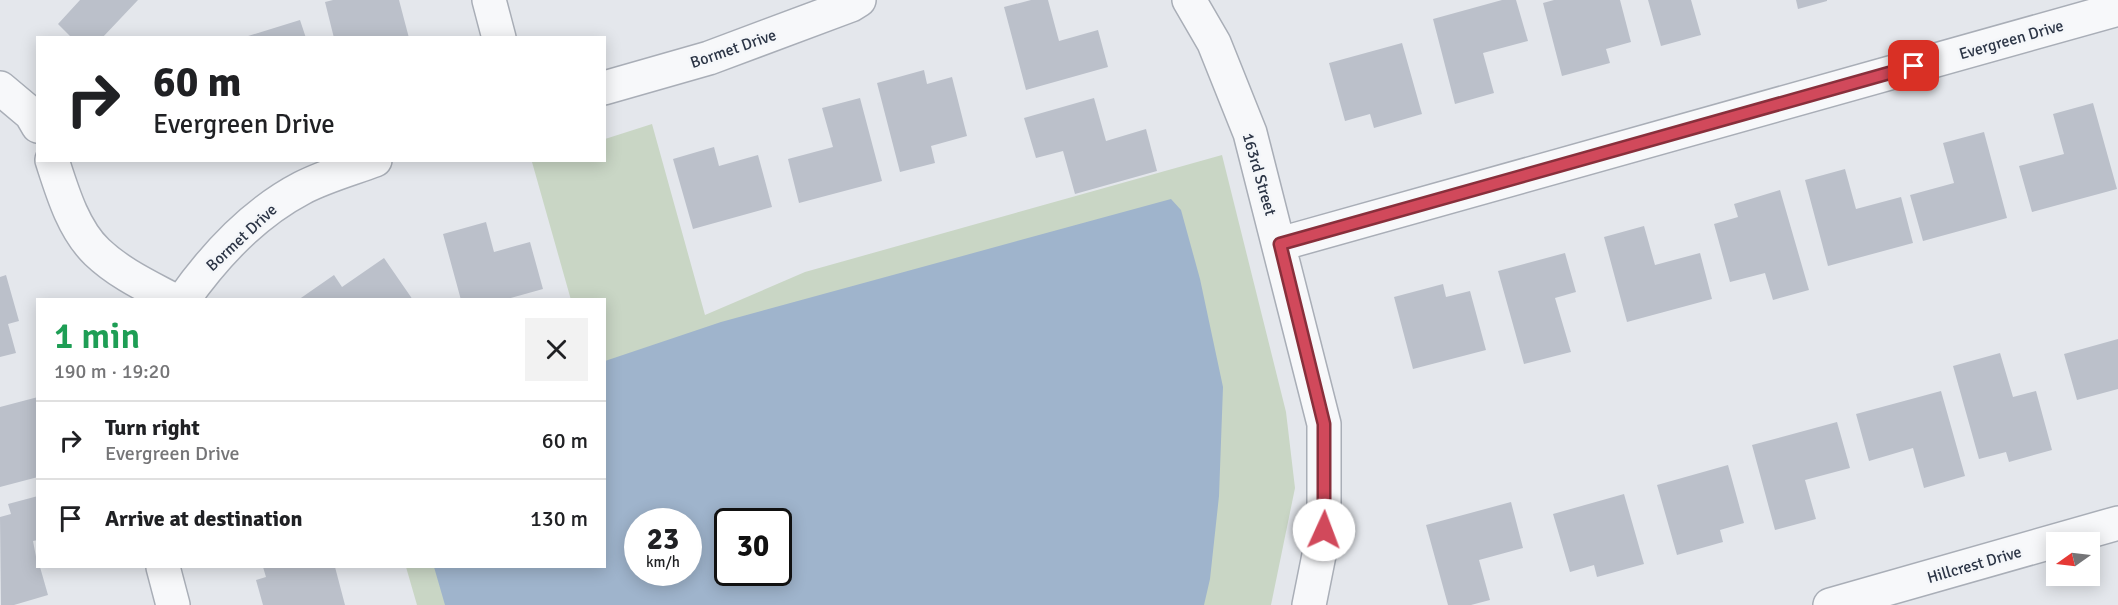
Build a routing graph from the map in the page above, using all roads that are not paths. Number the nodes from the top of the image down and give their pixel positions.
1 (489, 0) edge
2 (859, 0) edge
3 (1189, 0) edge
4 (2118, 9) edge
5 (498, 36) edge
6 (606, 87) edge
7 (0, 88) edge
8 (36, 123) edge
9 (53, 162) edge
10 (370, 162) edge
11 (1280, 244) junction
12 (169, 298) edge
13 (184, 298) edge
14 (2118, 523) edge
15 (163, 568) edge
16 (173, 605) edge
17 (1309, 605) edge
18 (1830, 605) edge

1 - 5 street
2 - 6 street, Bormet Drive
3 - 11 street, 163rd Street
4 - 11 street, Evergreen Drive
7 - 8 street
9 - 12 street
10 - 13 street, Bormet Drive
11 - 17 street, 163rd Street
14 - 18 street, Hillcrest Drive
15 - 16 street

